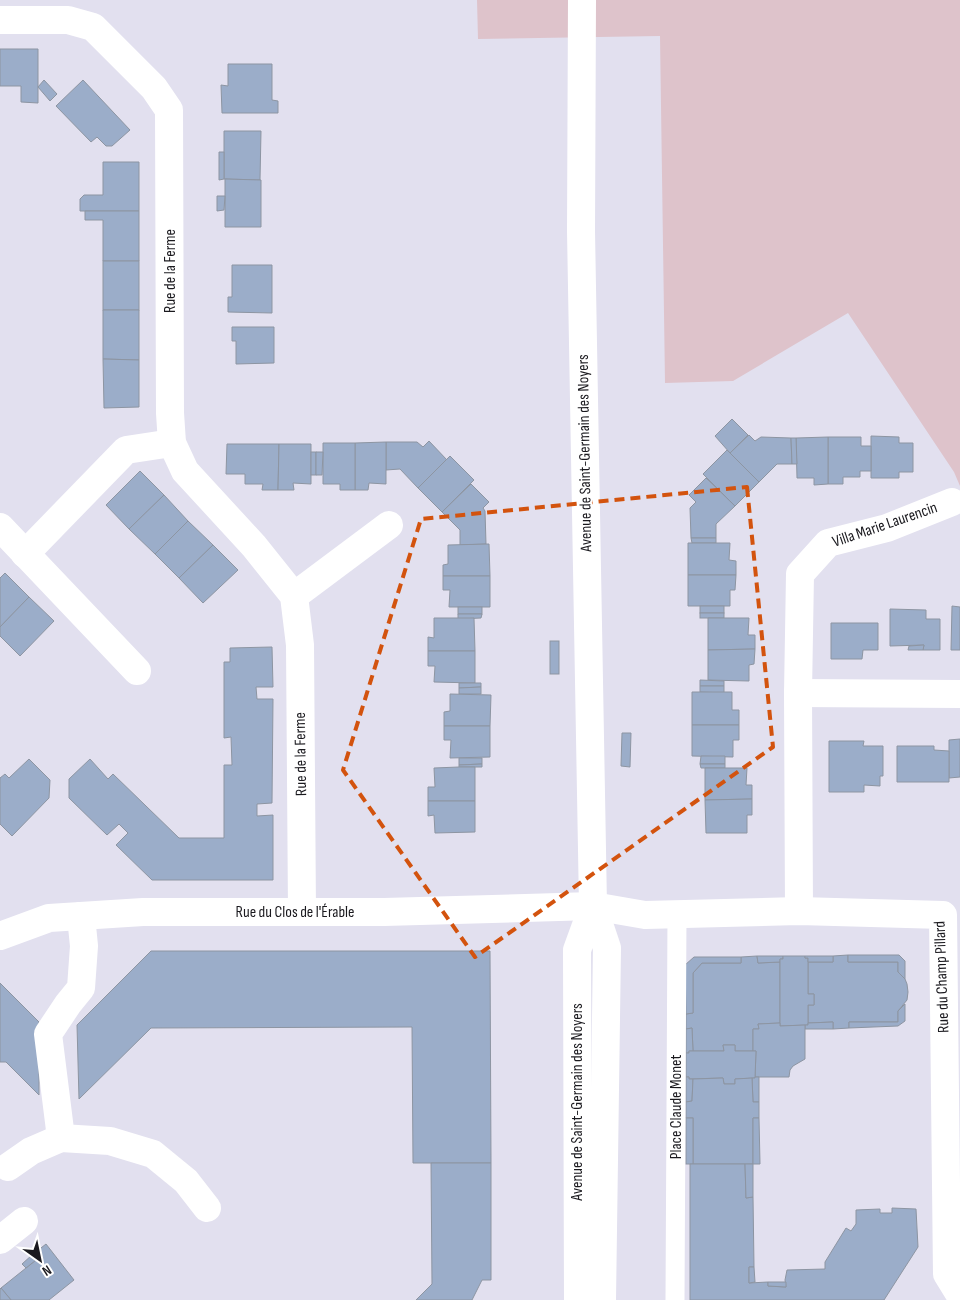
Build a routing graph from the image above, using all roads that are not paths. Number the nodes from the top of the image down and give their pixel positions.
1 (582, 0) edge
2 (0, 20) edge
3 (172, 444) junction
4 (952, 502) dead end
5 (388, 525) dead end
6 (0, 527) edge
7 (25, 554) junction
8 (294, 596) junction
9 (136, 670) dead end
10 (798, 694) junction
11 (960, 694) edge
12 (592, 906) junction
13 (799, 911) junction
14 (302, 912) junction
15 (677, 914) junction
16 (81, 916) junction
17 (0, 936) edge
18 (61, 1138) junction
19 (8, 1167) dead end
20 (207, 1208) dead end
21 (24, 1221) dead end
22 (0, 1240) edge
23 (960, 1295) edge
24 (578, 1300) edge
25 (602, 1300) edge
26 (675, 1300) edge

1 - 12 street, Avenue de Saint-Germain des Noyers
2 - 3 street, Rue de la Ferme
3 - 7 street
3 - 8 street, Rue de la Ferme
4 - 10 street, Villa Marie Laurencin
5 - 8 street
6 - 7 street
7 - 9 street
8 - 14 street, Rue de la Ferme
10 - 11 street
10 - 13 street, Villa Marie Laurencin
12 - 14 street, Rue du Clos de l'Érable
12 - 15 street, Rue du Champ Pillard
12 - 24 street, Avenue de Saint-Germain des Noyers
12 - 25 street, Avenue de Saint-Germain des Noyers
13 - 15 street, Rue du Champ Pillard
13 - 23 street, Rue du Champ Pillard
14 - 16 street, Rue du Clos de l'Érable
15 - 26 lane, Place Claude Monet
16 - 17 street, Rue du Clos de l'Érable
16 - 18 street
18 - 19 street
18 - 20 street
21 - 22 street

